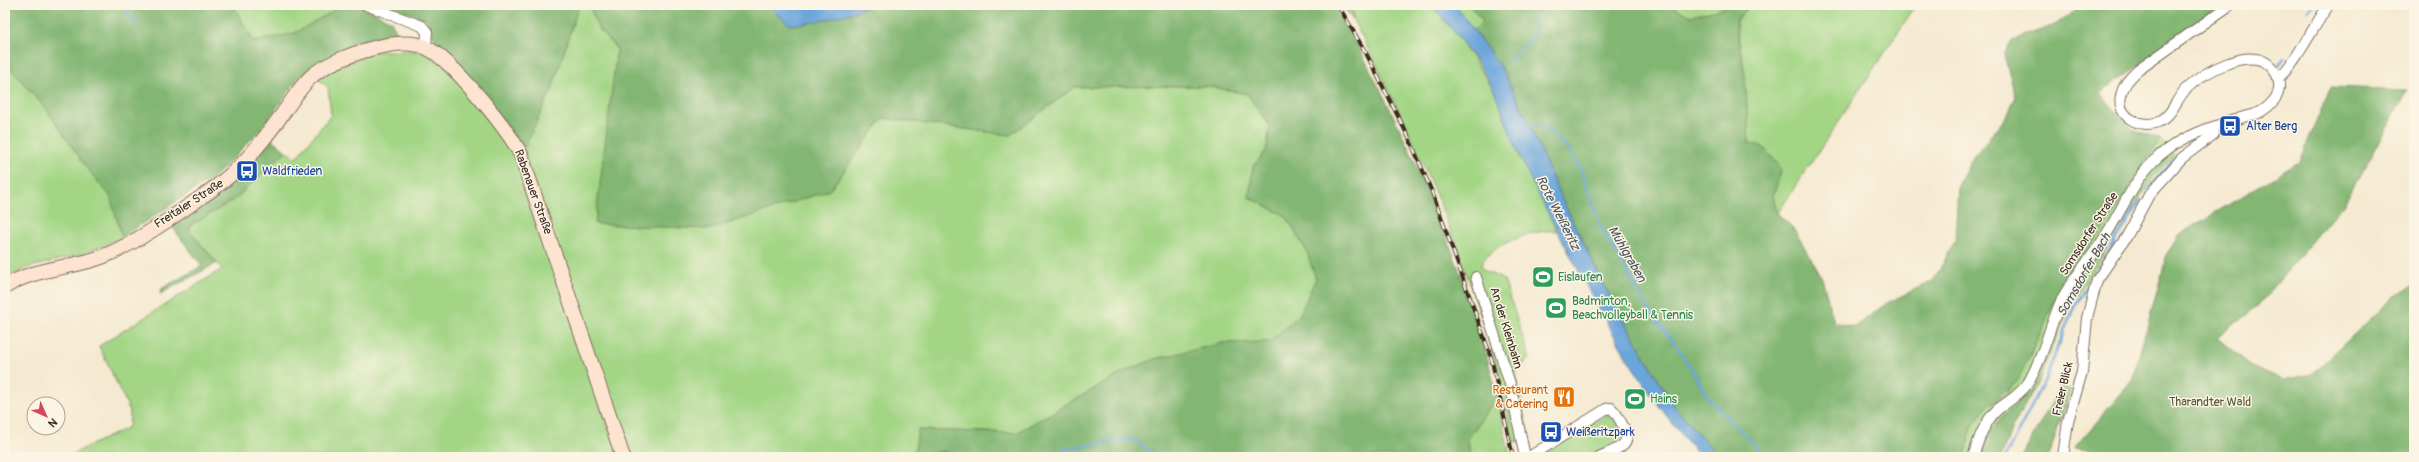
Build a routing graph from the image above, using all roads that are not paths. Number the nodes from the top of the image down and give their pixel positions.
1 (366, 5) edge
2 (2230, 5) edge
3 (2328, 5) edge
4 (426, 47) junction
5 (333, 63) joint
6 (2278, 77) junction
7 (2214, 127) junction
8 (1476, 277) dead end
9 (5, 287) edge
10 (623, 457) edge
11 (1525, 457) edge
12 (1529, 457) edge
13 (1599, 457) edge
14 (1973, 457) edge
15 (2063, 457) edge

1 - 4 street
2 - 6 street
3 - 6 street
4 - 5 main road, Rabenauer Straße
4 - 10 main road, Rabenauer Straße
5 - 9 main road, Freitaler Straße
6 - 7 street, Somsdorfer Straße
7 - 14 street, Somsdorfer Straße
7 - 15 street, Freier Blick
8 - 11 street, An der Kleinbahn
12 - 13 street

